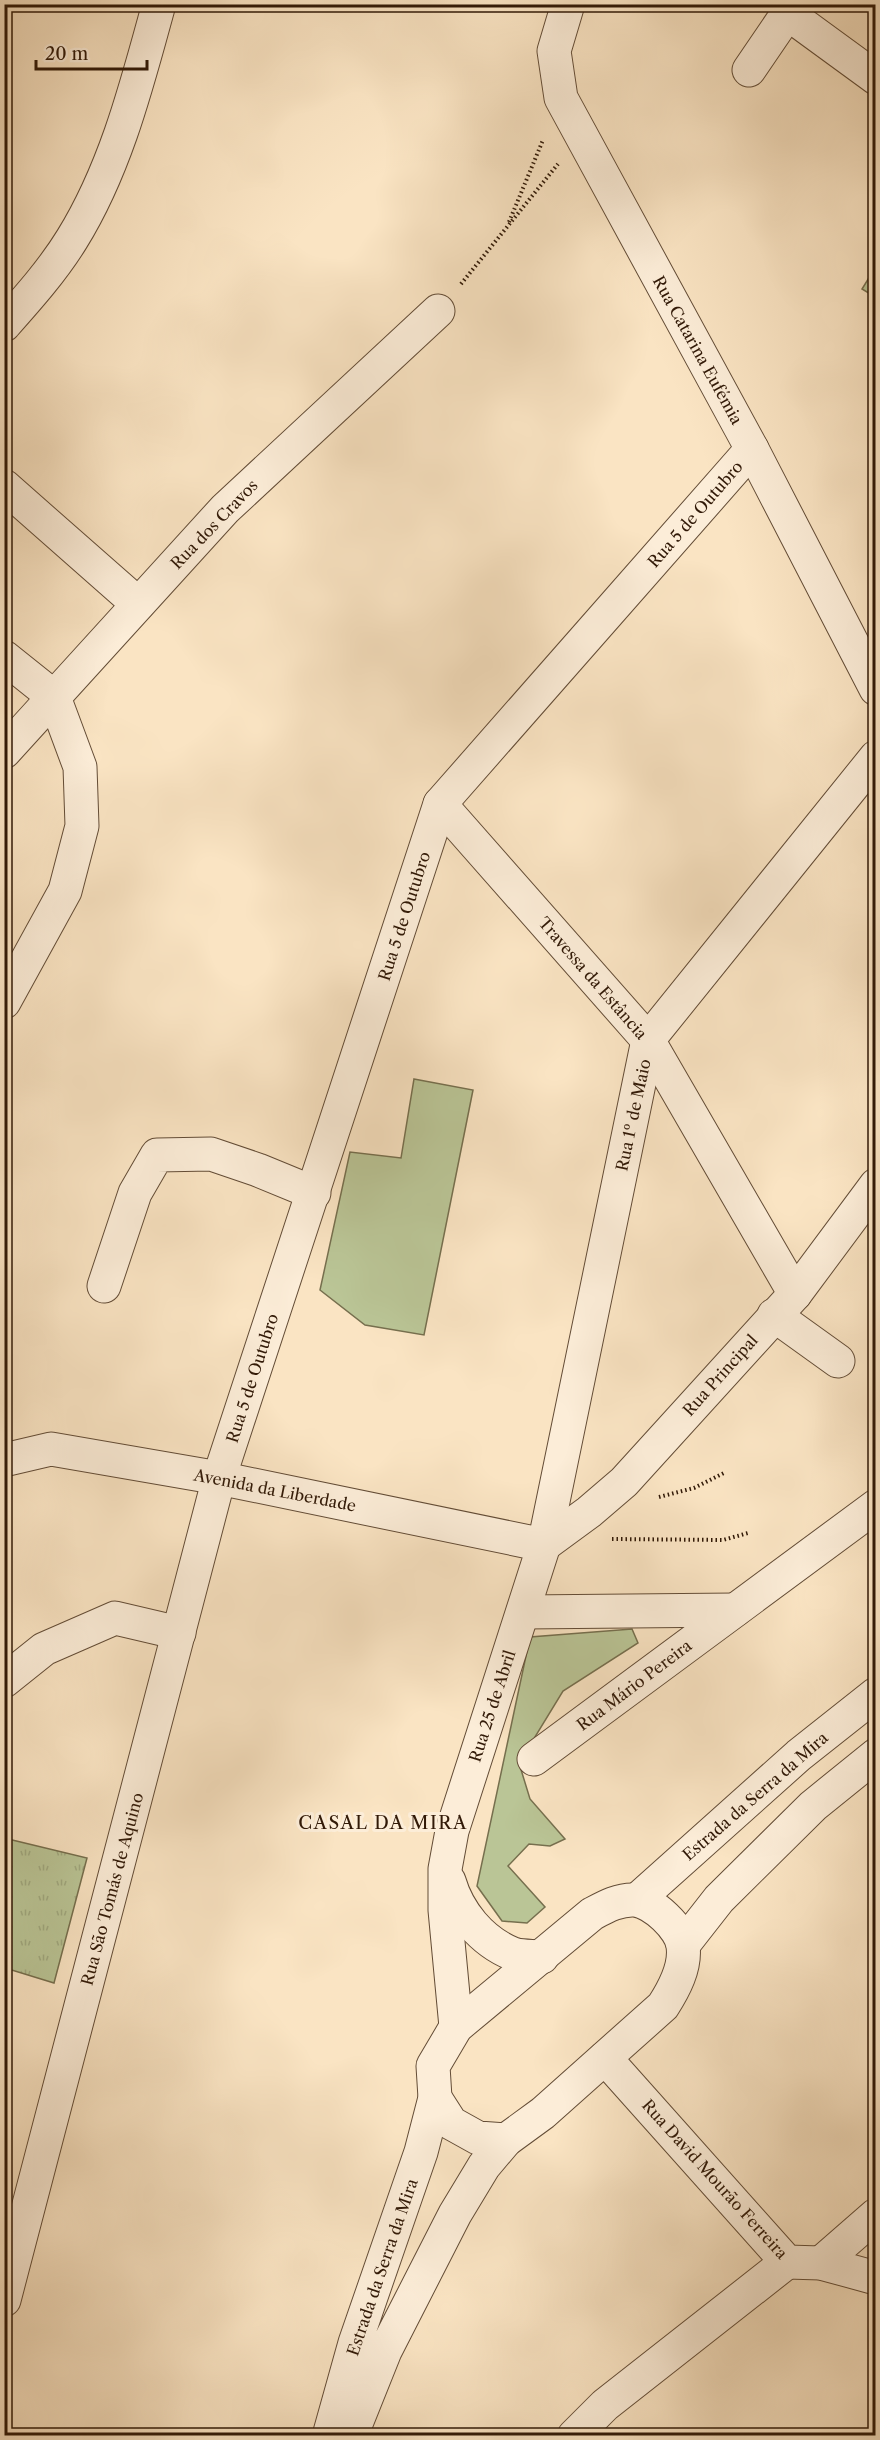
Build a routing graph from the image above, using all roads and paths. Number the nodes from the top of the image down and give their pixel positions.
1 (159, 4) edge
2 (568, 4) edge
3 (790, 9) edge
4 (749, 70) dead end
5 (876, 78) edge
6 (561, 98) junction
7 (581, 136) junction
8 (508, 226) junction
9 (438, 311) joint
10 (4, 325) edge
11 (752, 449) junction
12 (4, 486) edge
13 (138, 604) junction
14 (4, 657) edge
15 (876, 689) edge
16 (54, 697) junction
17 (4, 752) edge
18 (876, 758) edge
19 (440, 804) junction
20 (4, 1002) edge
21 (648, 1040) junction
22 (876, 1185) edge
23 (314, 1193) junction
24 (104, 1286) dead end
25 (785, 1305) junction
26 (838, 1360) dead end
27 (4, 1460) edge
28 (726, 1472) dead end
29 (219, 1478) junction
30 (624, 1482) junction
31 (876, 1506) edge
32 (748, 1533) dead end
33 (556, 1536) junction
34 (735, 1610) junction
35 (523, 1612) junction
36 (179, 1633) junction
37 (4, 1681) edge
38 (876, 1694) edge
39 (876, 1755) edge
40 (534, 1760) dead end
41 (446, 1869) junction
42 (637, 1900) junction
43 (683, 1945) junction
44 (542, 1957) junction
45 (456, 2027) junction
46 (605, 2058) junction
47 (435, 2098) junction
48 (506, 2140) junction
49 (876, 2215) edge
50 (787, 2262) junction
51 (821, 2262) junction
52 (876, 2278) edge
53 (4, 2300) edge
54 (329, 2436) edge
55 (351, 2436) edge
56 (574, 2436) edge

1 - 10 street
2 - 6 street, Rua Catarina Eufémia
3 - 4 street
3 - 5 street
6 - 7 street, Rua Catarina Eufémia
6 - 8 path
7 - 8 path
7 - 11 street, Rua Catarina Eufémia
8 - 9 path
9 - 13 street, Rua dos Cravos
11 - 15 street, Rua Catarina Eufémia
11 - 19 street, Rua 5 de Outubro
12 - 13 street
13 - 16 street, Rua dos Cravos
14 - 16 street
16 - 17 street, Rua dos Cravos
16 - 20 street
18 - 21 street, Rua 1º de Maio
19 - 21 street, Travessa da Estância
19 - 23 street, Rua 5 de Outubro
21 - 25 street, Travessa da Estância
21 - 33 street, Rua 1º de Maio
22 - 25 street, Rua Principal
23 - 24 street
23 - 29 street, Rua 5 de Outubro
25 - 26 street
25 - 30 street, Rua Principal
27 - 29 street, Avenida da Liberdade
28 - 30 path
29 - 33 street, Avenida da Liberdade
29 - 36 street, Rua São Tomás de Aquino
30 - 33 street, Rua Principal
31 - 34 street, Rua Mário Pereira
32 - 33 path
33 - 35 street, Rua 25 de Abril
34 - 35 street
34 - 40 street, Rua Mário Pereira
35 - 41 street, Rua 25 de Abril
36 - 37 street
36 - 53 street, Rua São Tomás de Aquino
38 - 42 street, Estrada da Serra da Mira
39 - 43 street, Estrada da Serra da Mira
41 - 44 street
41 - 45 street, Rua 25 de Abril
42 - 43 street
42 - 44 street, Estrada da Serra da Mira
43 - 46 street, Estrada da Serra da Mira
44 - 45 street, Estrada da Serra da Mira
45 - 47 street, Estrada da Serra da Mira
46 - 48 street, Estrada da Serra da Mira
46 - 50 street, Rua David Mourão Ferreira
47 - 48 street, Estrada da Serra da Mira
47 - 54 street, Estrada da Serra da Mira
48 - 55 street, Estrada da Serra da Mira
49 - 51 street
50 - 51 street, Rua David Mourão Ferreira
50 - 56 street
51 - 52 street, Rua David Mourão Ferreira

